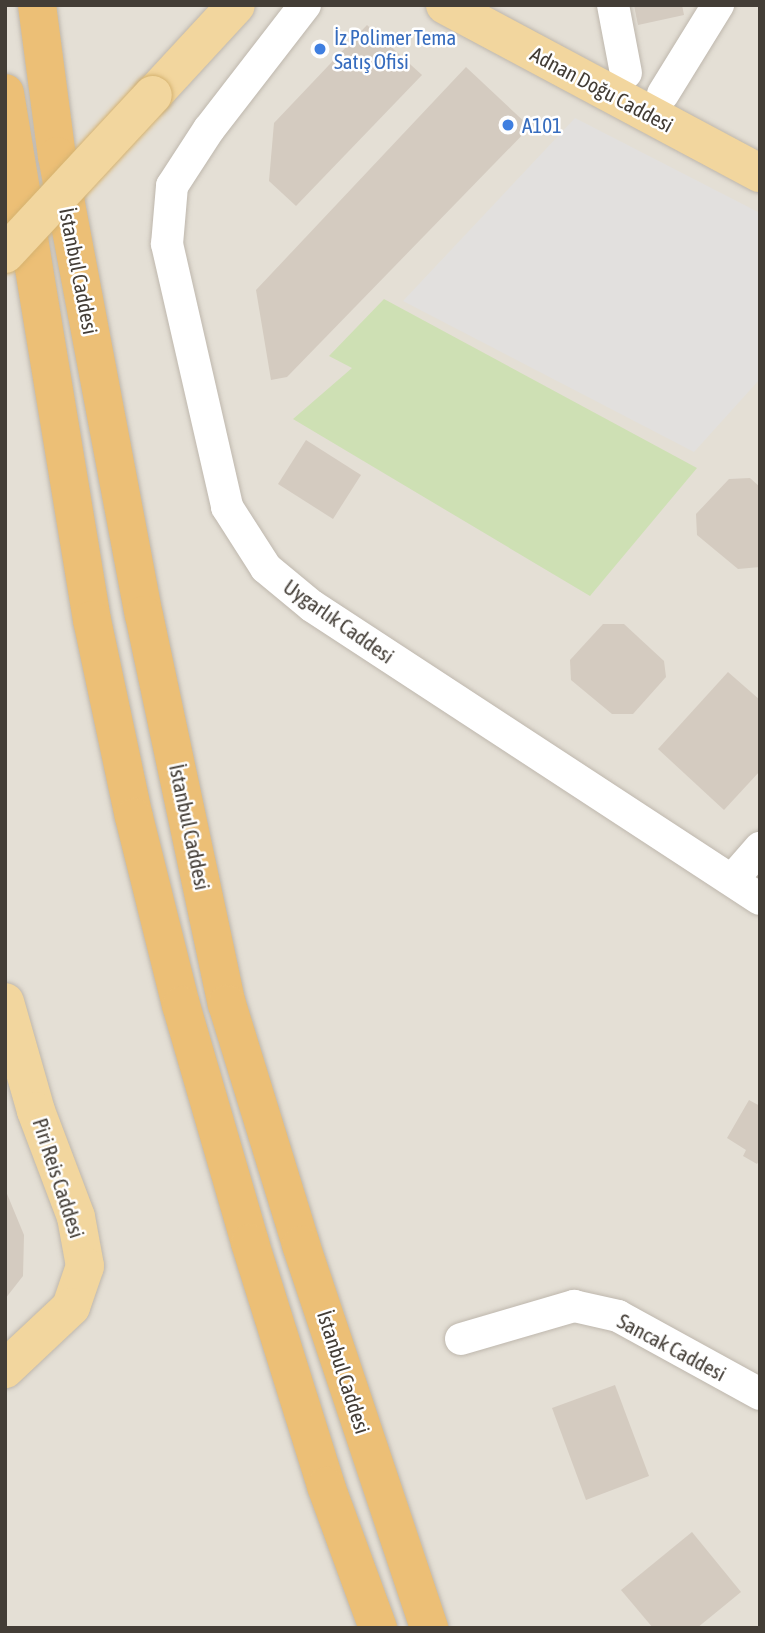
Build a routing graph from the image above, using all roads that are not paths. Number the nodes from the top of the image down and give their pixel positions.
1 (37, 5) edge
2 (236, 5) edge
3 (305, 5) edge
4 (445, 5) edge
5 (491, 5) edge
6 (613, 5) edge
7 (718, 5) edge
8 (626, 73) junction
9 (5, 93) edge
10 (663, 94) junction
11 (760, 146) edge
12 (760, 173) edge
13 (5, 254) edge
14 (760, 848) edge
15 (732, 880) junction
16 (760, 899) edge
17 (5, 1002) edge
18 (461, 1339) dead end
19 (5, 1369) edge
20 (760, 1394) edge
21 (378, 1628) edge
22 (429, 1628) edge

1 - 22 highway, İstanbul Caddesi
2 - 13 main road, bridge
3 - 15 street, Uygarlık Caddesi
4 - 12 main road, Adnan Doğu Caddesi
5 - 8 main road, Adnan Doğu Caddesi
6 - 8 street
7 - 10 street
8 - 10 main road, Adnan Doğu Caddesi
9 - 21 highway, İstanbul Caddesi
10 - 11 main road, Adnan Doğu Caddesi
14 - 15 street
15 - 16 street, Uygarlık Caddesi
17 - 19 main road, Piri Reis Caddesi
18 - 20 street, Sancak Caddesi

